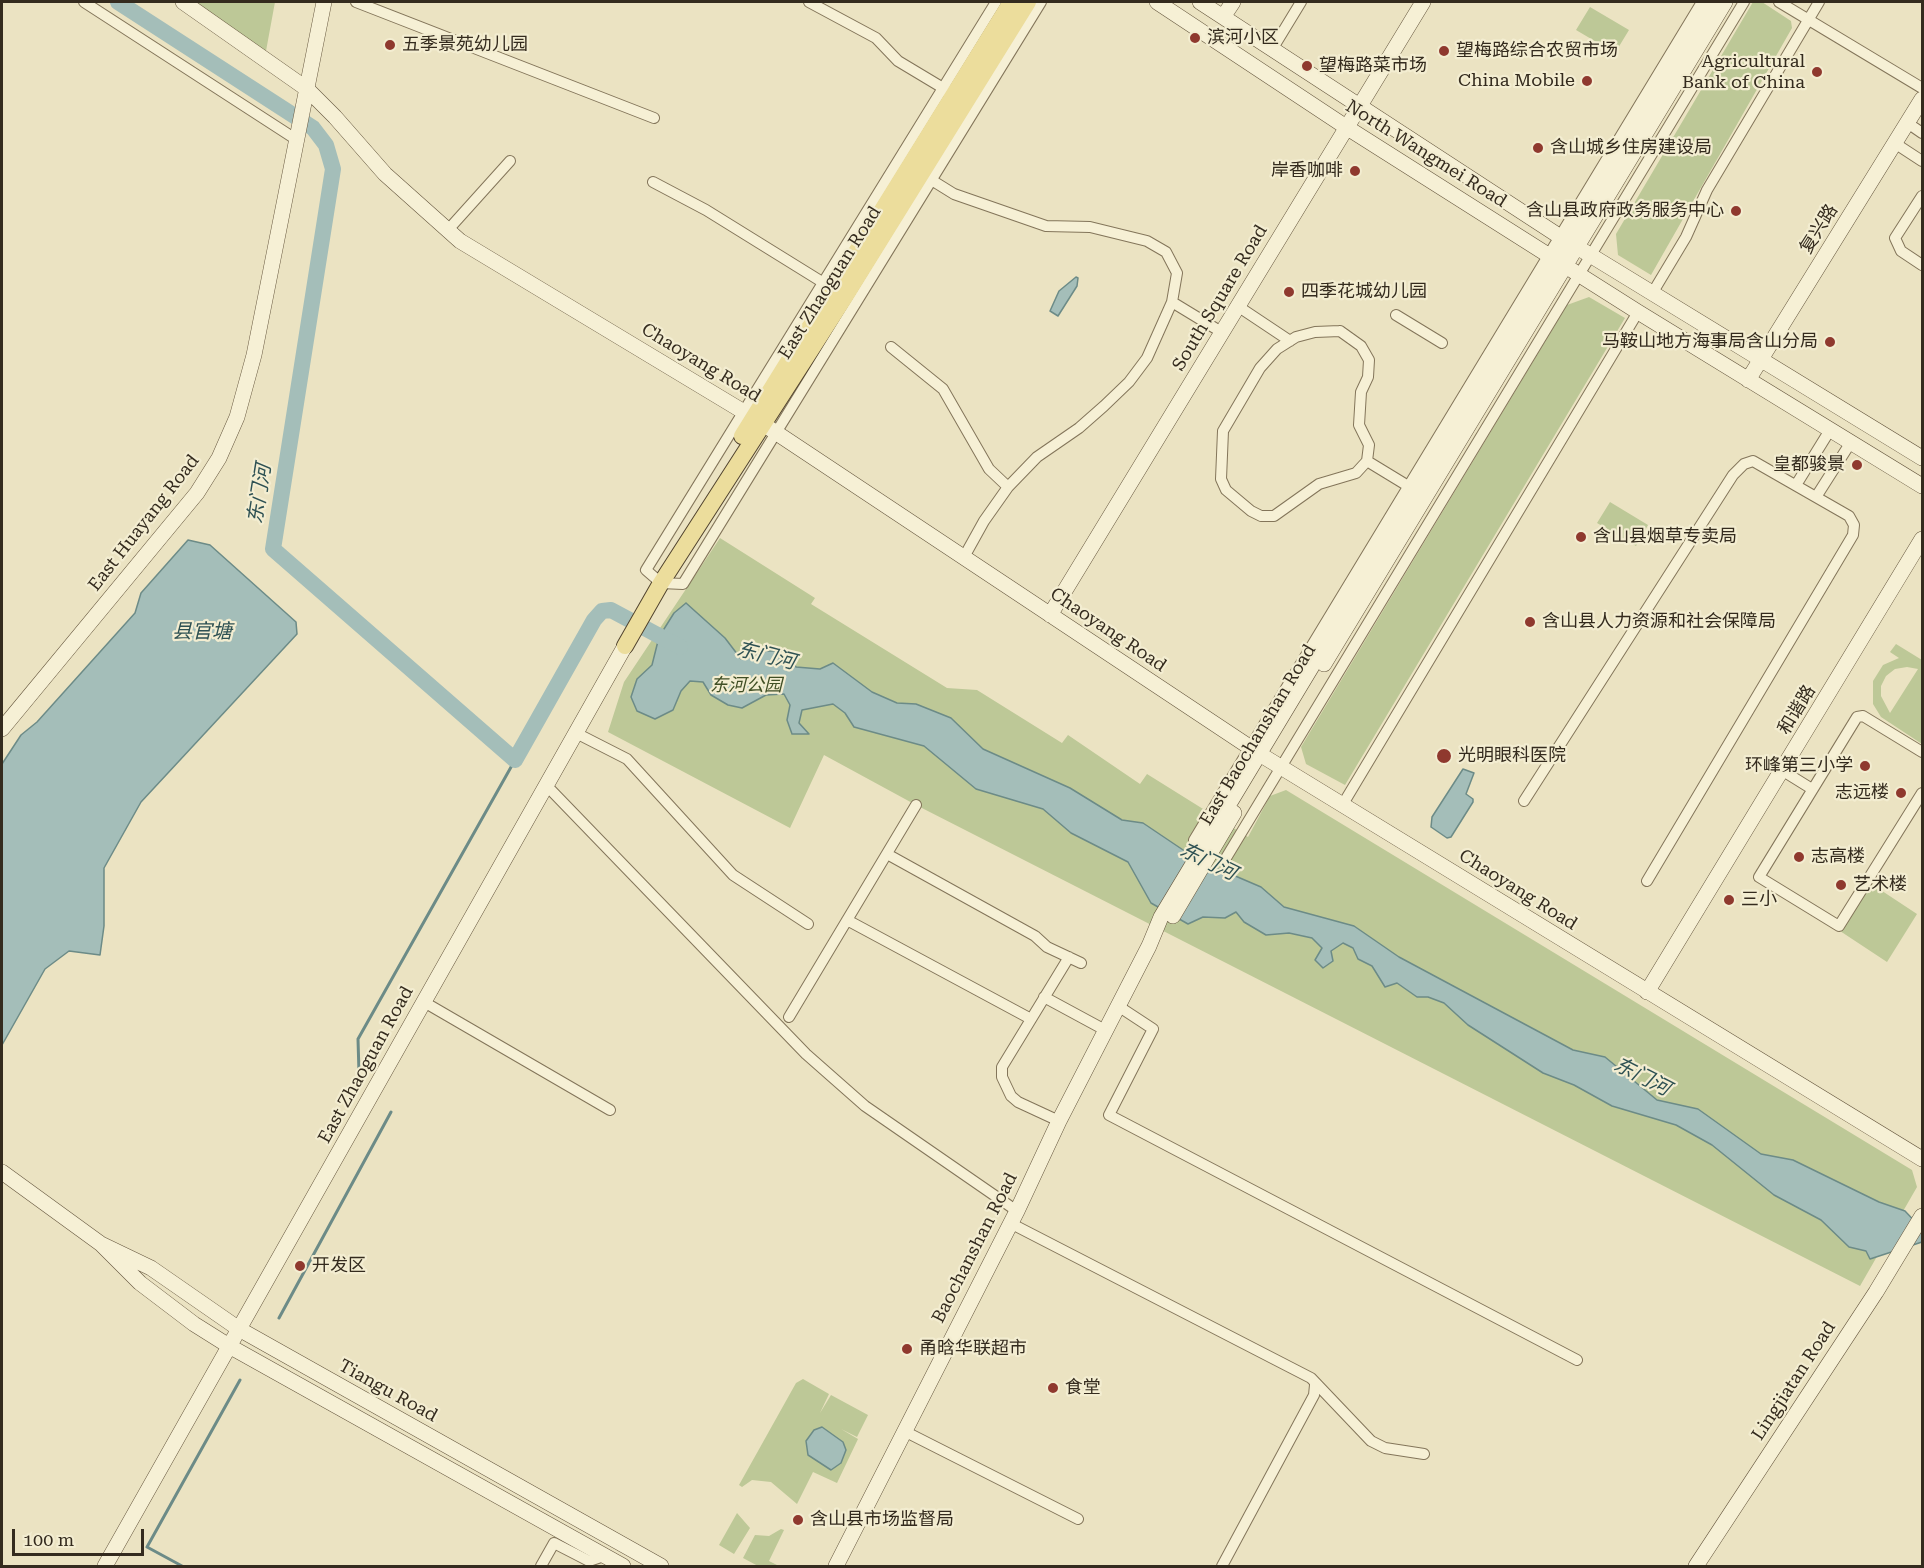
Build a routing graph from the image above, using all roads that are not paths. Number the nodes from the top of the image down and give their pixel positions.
1 (84, 2) edge
2 (183, 2) edge
3 (324, 2) edge
4 (356, 2) edge
5 (809, 2) edge
6 (996, 2) edge
7 (1011, 2) edge
8 (1028, 2) edge
9 (1041, 2) edge
10 (1156, 2) edge
11 (1200, 2) edge
12 (1233, 2) edge
13 (1301, 2) edge
14 (1423, 2) edge
15 (1702, 2) edge
16 (1712, 2) edge
17 (1725, 2) edge
18 (1744, 2) edge
19 (1779, 2) edge
20 (1819, 2) edge
21 (1223, 17) junction
22 (1807, 20) junction
23 (1273, 48) junction
24 (1923, 88) edge
25 (954, 95) junction
26 (305, 96) junction
27 (1923, 99) edge
28 (1359, 106) junction
29 (654, 118) dead end
30 (1909, 124) junction
31 (1346, 126) junction
32 (1923, 133) edge
33 (297, 137) junction
34 (1896, 144) junction
35 (510, 161) dead end
36 (1923, 161) edge
37 (926, 177) junction
38 (653, 182) dead end
39 (1923, 196) edge
40 (447, 231) junction
41 (1568, 241) junction
42 (1591, 255) junction
43 (1556, 260) junction
44 (1923, 265) edge
45 (1579, 275) junction
46 (834, 290) junction
47 (1653, 291) junction
48 (1172, 302) junction
49 (1239, 307) junction
50 (1638, 312) junction
51 (1396, 315) dead end
52 (1223, 333) junction
53 (1290, 341) junction
54 (1442, 343) dead end
55 (891, 347) dead end
56 (1761, 360) junction
57 (1748, 380) junction
58 (759, 421) junction
59 (1830, 430) junction
60 (1851, 442) junction
61 (1923, 458) edge
62 (1367, 461) junction
63 (1796, 485) junction
64 (1923, 486) edge
65 (1008, 487) junction
66 (1416, 491) junction
67 (1816, 497) junction
68 (1923, 539) edge
69 (964, 557) junction
70 (662, 583) junction
71 (1050, 615) junction
72 (625, 646) joint
73 (2, 729) edge
74 (576, 733) junction
75 (1258, 753) junction
76 (1923, 753) edge
77 (1281, 767) junction
78 (1783, 771) junction
79 (546, 785) junction
80 (1812, 789) junction
81 (1923, 793) edge
82 (1524, 801) dead end
83 (1343, 804) junction
84 (916, 805) dead end
85 (1194, 840) dead end
86 (887, 854) junction
87 (1227, 858) dead end
88 (1647, 881) dead end
89 (847, 920) junction
90 (808, 924) dead end
91 (1149, 946) joint
92 (1069, 957) junction
93 (1081, 963) dead end
94 (1647, 992) junction
95 (1044, 998) junction
96 (424, 1002) junction
97 (1118, 1006) junction
98 (789, 1017) dead end
99 (1031, 1019) junction
100 (1105, 1030) junction
101 (610, 1110) dead end
102 (1059, 1121) junction
103 (1923, 1159) edge
104 (2, 1172) edge
105 (1014, 1217) junction
106 (1922, 1217) edge
107 (101, 1244) junction
108 (238, 1329) junction
109 (229, 1346) junction
110 (1577, 1360) dead end
111 (1315, 1385) junction
112 (904, 1431) junction
113 (1424, 1454) dead end
114 (1078, 1519) dead end
115 (604, 1556) junction
116 (105, 1566) edge
117 (542, 1566) edge
118 (623, 1566) edge
119 (661, 1566) edge
120 (836, 1566) edge
121 (1222, 1566) edge
122 (1696, 1566) edge

1 - 33 street
2 - 26 main road, Chaoyang Road
3 - 26 main road
4 - 29 street
5 - 25 street
6 - 25 street
7 - 25 main road, East Zhaoguan Road
8 - 25 main road, East Zhaoguan Road
9 - 37 street
10 - 31 main road, North Wangmei Road
11 - 21 main road, North Wangmei Road
12 - 21 main road
13 - 23 street
14 - 28 main road, South Square Road
15 - 41 street
16 - 41 main road, East Baochanshan Road
17 - 41 main road, East Baochanshan Road
18 - 42 street
19 - 22 street
20 - 22 street
21 - 23 main road, North Wangmei Road
22 - 24 street
22 - 47 street
23 - 28 main road, North Wangmei Road
25 - 37 main road, East Zhaoguan Road
25 - 46 main road, East Zhaoguan Road
26 - 33 main road, East Huayang Road
26 - 40 main road, Chaoyang Road
27 - 30 main road, 复兴路
28 - 31 main road, South Square Road
28 - 41 main road, North Wangmei Road
30 - 32 street
30 - 34 main road, 复兴路
31 - 43 main road, North Wangmei Road
31 - 49 main road, South Square Road
33 - 73 main road, East Huayang Road
34 - 36 street
34 - 56 main road, 复兴路
35 - 40 street
37 - 46 main road, East Zhaoguan Road
37 - 48 street
37 - 58 street
38 - 46 street
39 - 44 street
40 - 58 main road, Chaoyang Road
41 - 42 main road, North Wangmei Road
41 - 43 main road, East Baochanshan Road
42 - 45 street
42 - 47 main road, North Wangmei Road
43 - 45 main road, North Wangmei Road
43 - 66 main road, East Baochanshan Road
45 - 50 main road, North Wangmei Road
45 - 77 street
46 - 58 main road, East Zhaoguan Road
46 - 58 street
47 - 56 main road, North Wangmei Road
48 - 52 street
48 - 65 street
49 - 52 main road, South Square Road
49 - 53 street
50 - 57 main road, North Wangmei Road
50 - 83 street
51 - 54 street
52 - 71 main road, South Square Road
53 - 62 street
53 - 62 street
55 - 65 street
56 - 57 main road, 复兴路
56 - 61 main road, North Wangmei Road
57 - 59 main road, North Wangmei Road
58 - 69 main road, Chaoyang Road
58 - 70 main road, East Zhaoguan Road
58 - 70 street
59 - 60 main road, North Wangmei Road
59 - 63 street
60 - 64 main road, North Wangmei Road
60 - 67 street
62 - 66 street
63 - 67 street
63 - 82 street
65 - 69 street
66 - 75 main road, East Baochanshan Road
67 - 88 street
68 - 78 main road, 和谐路
69 - 71 main road, Chaoyang Road
70 - 72 main road, East Zhaoguan Road
71 - 75 main road, Chaoyang Road
72 - 74 main road, East Zhaoguan Road
74 - 79 main road, East Zhaoguan Road
74 - 90 street
75 - 77 main road, Chaoyang Road
75 - 85 street
75 - 91 main road, East Baochanshan Road
76 - 80 street
77 - 83 main road, Chaoyang Road
77 - 87 street
78 - 80 street
78 - 94 main road, 和谐路
79 - 96 main road, East Zhaoguan Road
79 - 105 street
80 - 81 street
83 - 94 main road, Chaoyang Road
84 - 86 street
86 - 89 street
86 - 92 street
89 - 98 street
89 - 99 street
91 - 97 main road, Baochanshan Road
92 - 93 street
92 - 95 street
94 - 103 main road, Chaoyang Road
95 - 99 street
95 - 100 street
96 - 101 street
96 - 108 main road, East Zhaoguan Road
97 - 100 main road, Baochanshan Road
97 - 110 street
99 - 102 street
100 - 102 main road, Baochanshan Road
102 - 105 main road, Baochanshan Road
104 - 107 main road, Tiangu Road
105 - 111 street
105 - 112 main road, Baochanshan Road
106 - 122 main road, Lingjiatan Road
107 - 108 main road, Tiangu Road
107 - 109 main road, Tiangu Road
108 - 109 main road, East Zhaoguan Road
108 - 119 main road, Tiangu Road
109 - 115 main road, Tiangu Road
109 - 116 main road, East Zhaoguan Road
111 - 113 street
111 - 121 street
112 - 114 street
112 - 120 main road, Baochanshan Road
115 - 117 street
115 - 118 main road, Tiangu Road

